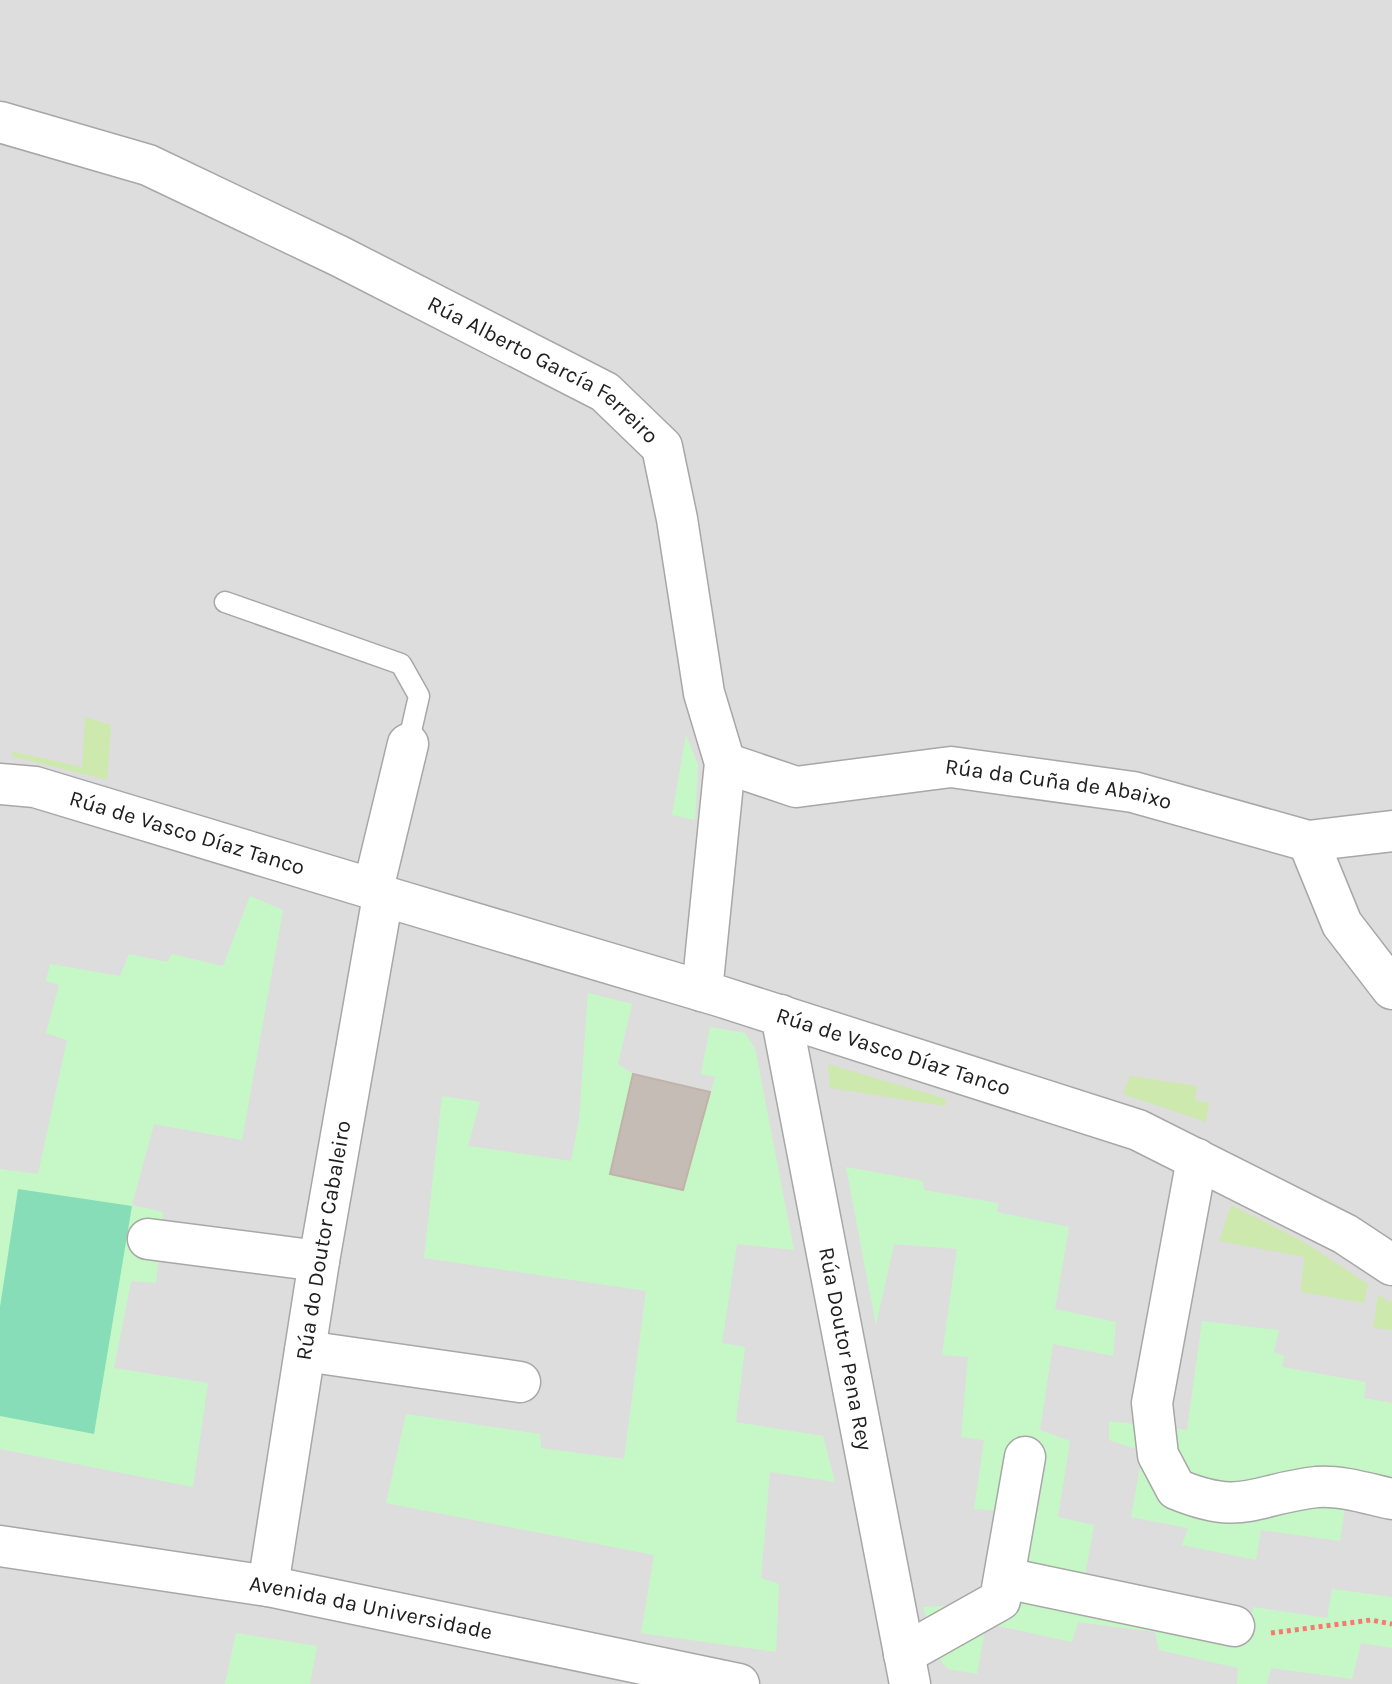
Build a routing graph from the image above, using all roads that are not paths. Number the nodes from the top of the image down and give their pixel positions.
1 (0, 122) edge
2 (225, 602) dead end
3 (408, 744) joint
4 (725, 763) junction
5 (0, 784) edge
6 (1392, 831) edge
7 (1308, 841) junction
8 (378, 892) junction
9 (1392, 989) edge
10 (702, 991) junction
11 (781, 1015) junction
12 (1197, 1159) junction
13 (148, 1239) dead end
14 (319, 1261) junction
15 (1392, 1265) edge
16 (305, 1351) junction
17 (520, 1382) dead end
18 (1025, 1457) dead end
19 (1392, 1499) edge
20 (0, 1546) edge
21 (1005, 1578) junction
22 (268, 1586) junction
23 (1234, 1626) road end
24 (907, 1669) edge
25 (739, 1684) edge

1 - 4 street, Rúa Alberto García Ferreiro
2 - 3 lane
3 - 8 street
4 - 7 street, Rúa da Cuña de Abaixo
4 - 10 street, Rúa Alberto García Ferreiro
5 - 8 street, Rúa de Vasco Díaz Tanco
6 - 7 street, Rúa da Cuña de Abaixo
7 - 9 street
8 - 10 street, Rúa de Vasco Díaz Tanco
8 - 14 street, Rúa do Doutor Cabaleiro
10 - 11 street, Rúa de Vasco Díaz Tanco
11 - 12 street, Rúa de Vasco Díaz Tanco
11 - 24 street, Rúa Doutor Pena Rey
12 - 15 street, Rúa de Vasco Díaz Tanco
12 - 19 street
13 - 14 street
14 - 16 street, Rúa do Doutor Cabaleiro
16 - 17 street
16 - 22 street, Rúa do Doutor Cabaleiro
18 - 21 street
20 - 22 street, Avenida da Universidade
21 - 23 street
21 - 24 street
22 - 25 street, Avenida da Universidade

